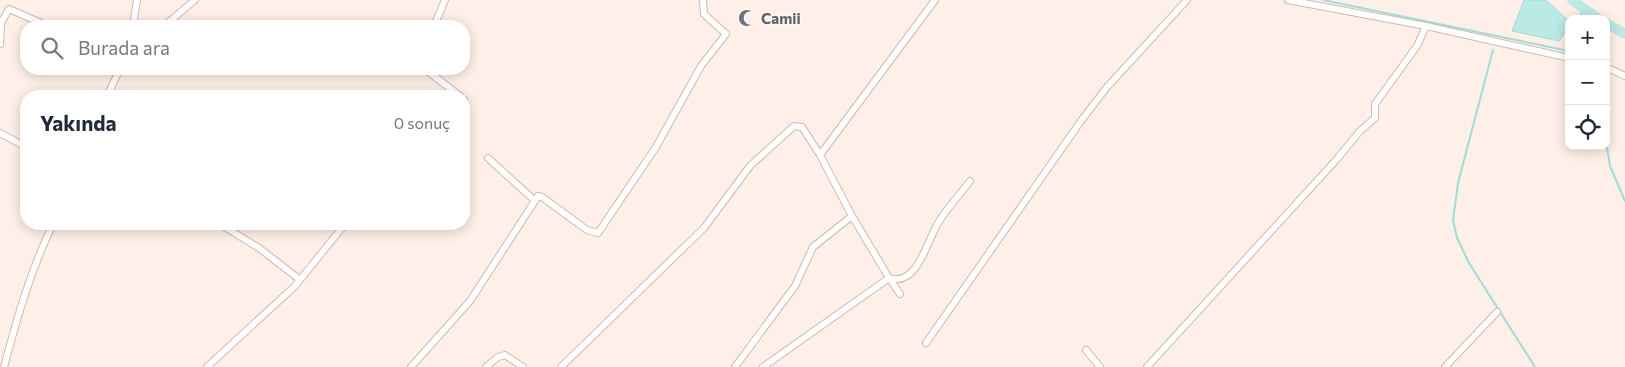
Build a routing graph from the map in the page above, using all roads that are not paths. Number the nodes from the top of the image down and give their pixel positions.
1 (138, 0) edge
2 (195, 0) edge
3 (445, 0) edge
4 (703, 0) edge
5 (935, 0) edge
6 (1187, 0) edge
7 (1288, 0) edge
8 (34, 20) edge
9 (134, 20) edge
10 (171, 20) edge
11 (437, 20) edge
12 (1426, 26) junction
13 (0, 44) edge
14 (1565, 57) edge
15 (1610, 69) edge
16 (117, 75) edge
17 (433, 75) edge
18 (1625, 76) edge
19 (111, 90) edge
20 (452, 90) edge
21 (0, 133) edge
22 (20, 144) edge
23 (820, 155) junction
24 (488, 158) dead end
25 (970, 181) dead end
26 (534, 200) junction
27 (852, 216) junction
28 (50, 230) edge
29 (230, 230) edge
30 (340, 230) edge
31 (889, 278) junction
32 (299, 280) junction
33 (900, 294) dead end
34 (1497, 312) dead end
35 (926, 343) dead end
36 (1086, 350) dead end
37 (3, 362) edge
38 (207, 367) edge
39 (411, 367) edge
40 (486, 367) edge
41 (523, 367) edge
42 (561, 367) edge
43 (735, 367) edge
44 (763, 367) edge
45 (1100, 367) edge
46 (1147, 367) edge
47 (1445, 367) edge

1 - 9 street
2 - 10 street
3 - 11 street
4 - 26 street
5 - 23 street
6 - 35 street
7 - 12 street
8 - 13 street
12 - 14 street
12 - 46 street
15 - 18 street
16 - 19 street
17 - 20 street
21 - 22 street
23 - 27 street
23 - 42 street
24 - 26 street
25 - 31 street
26 - 39 street
27 - 31 street
27 - 43 street
28 - 37 street
29 - 32 street
30 - 32 street
31 - 33 street
31 - 44 street
32 - 38 street
34 - 47 street
36 - 45 street
40 - 41 street

